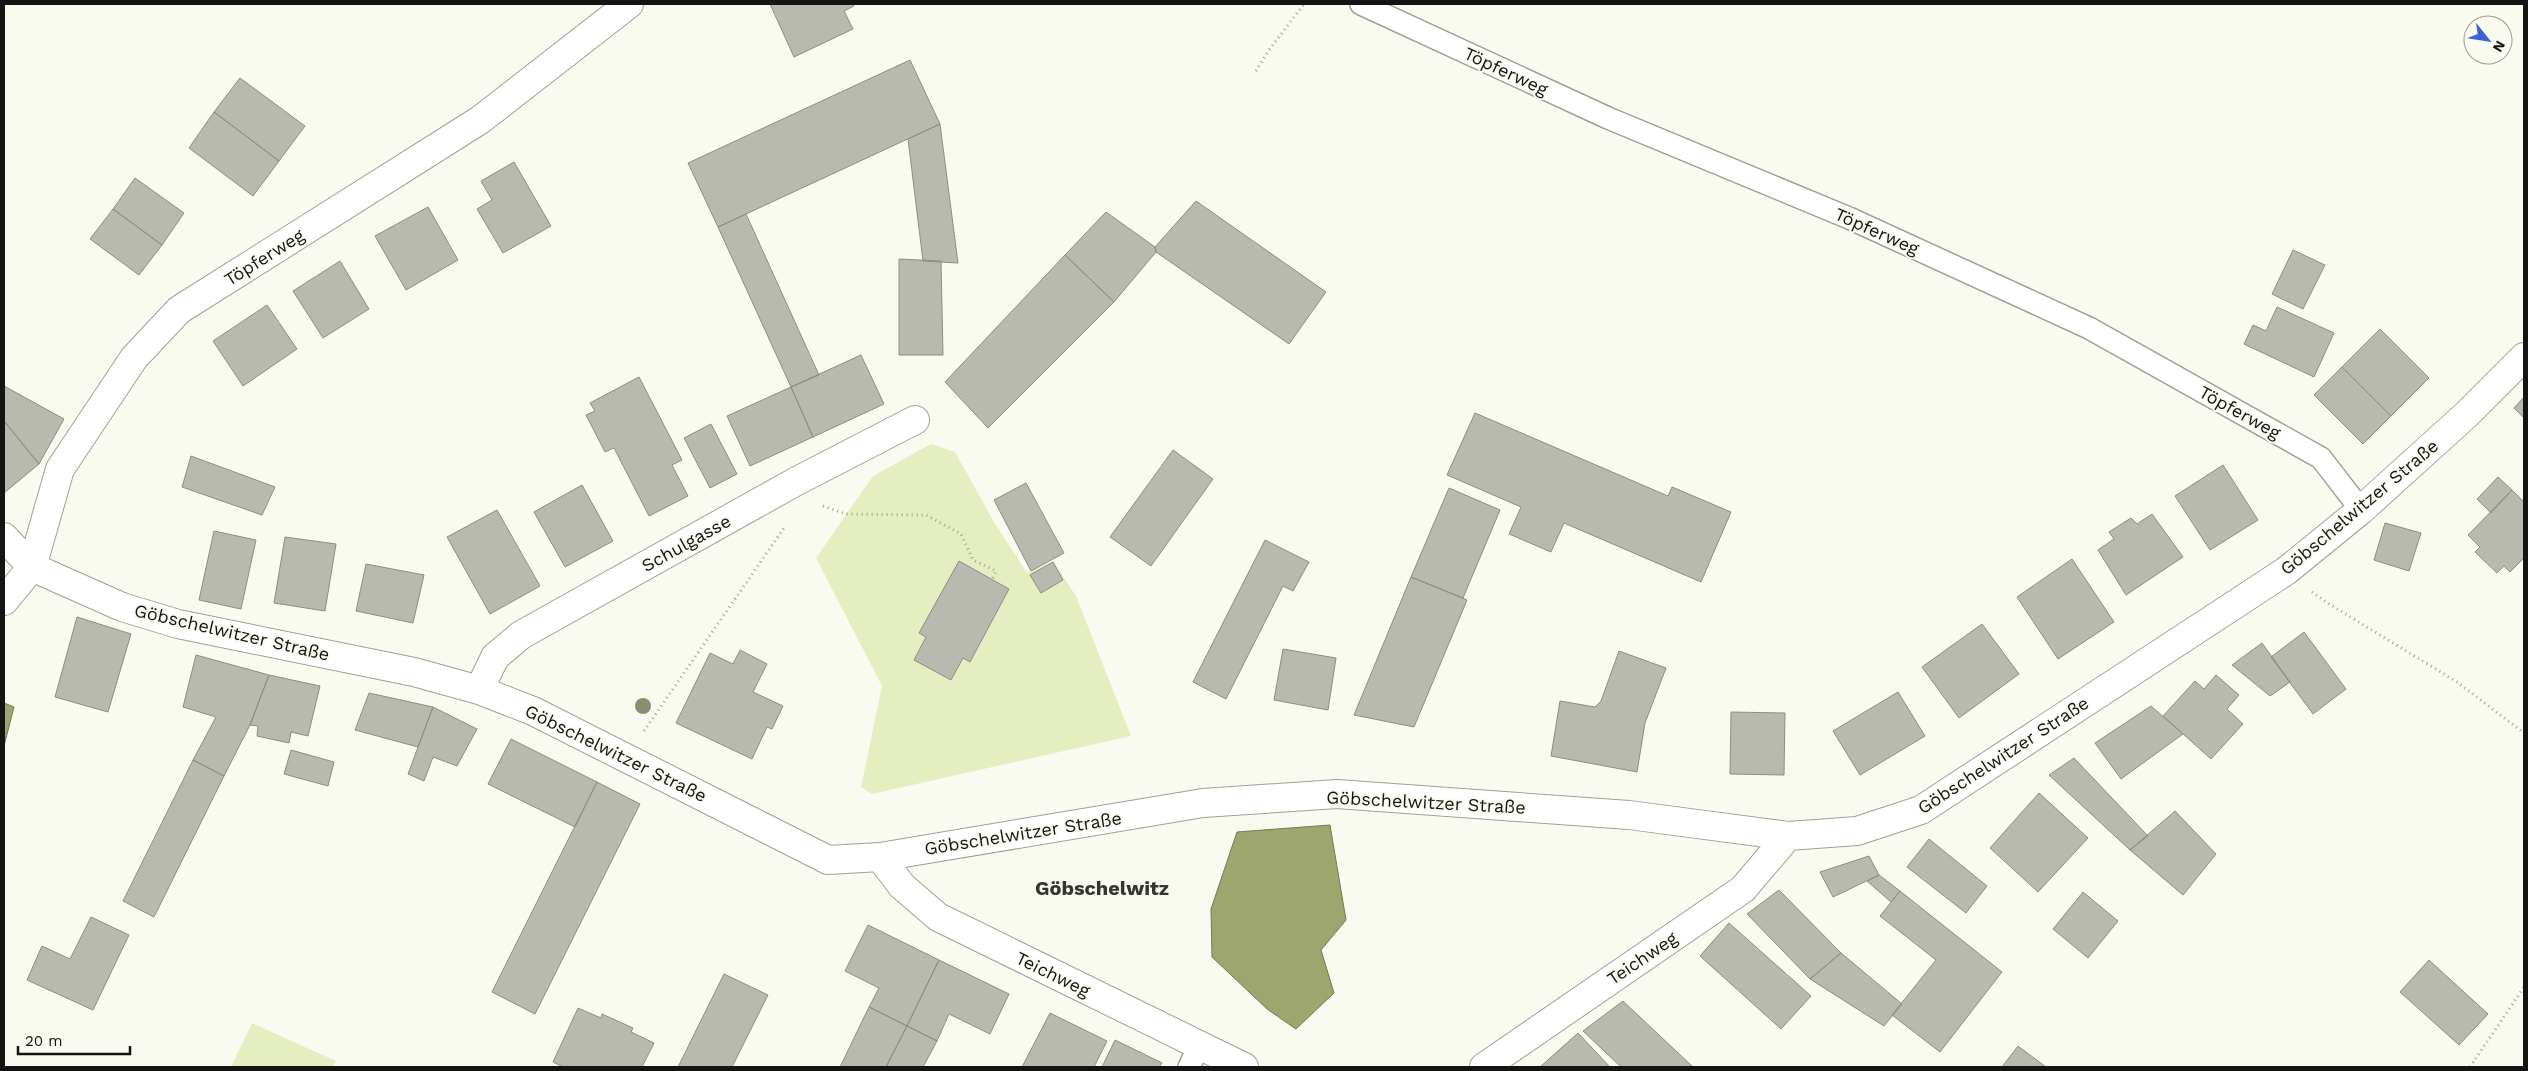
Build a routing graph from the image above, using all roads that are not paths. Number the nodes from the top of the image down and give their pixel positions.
1 (630, 4) edge
2 (1362, 4) edge
3 (2524, 357) edge
4 (915, 420) dead end
5 (2361, 510) junction
6 (4, 537) edge
7 (32, 567) junction
8 (4, 601) edge
9 (479, 690) junction
10 (1788, 836) junction
11 (880, 857) junction
12 (1194, 1056) edge
13 (1243, 1067) edge
14 (1484, 1067) edge

1 - 7 street, Töpferweg
2 - 5 lane, Töpferweg
3 - 5 street, Göbschelwitzer Straße
4 - 9 street, Schulgasse
5 - 10 street, Göbschelwitzer Straße
6 - 7 street, Göbschelwitzer Straße
7 - 8 street, Töpferweg
7 - 9 street, Göbschelwitzer Straße
9 - 11 street, Göbschelwitzer Straße
10 - 11 street, Göbschelwitzer Straße
10 - 14 street, Teichweg
11 - 12 street, Teichweg
12 - 13 street, Teichweg

